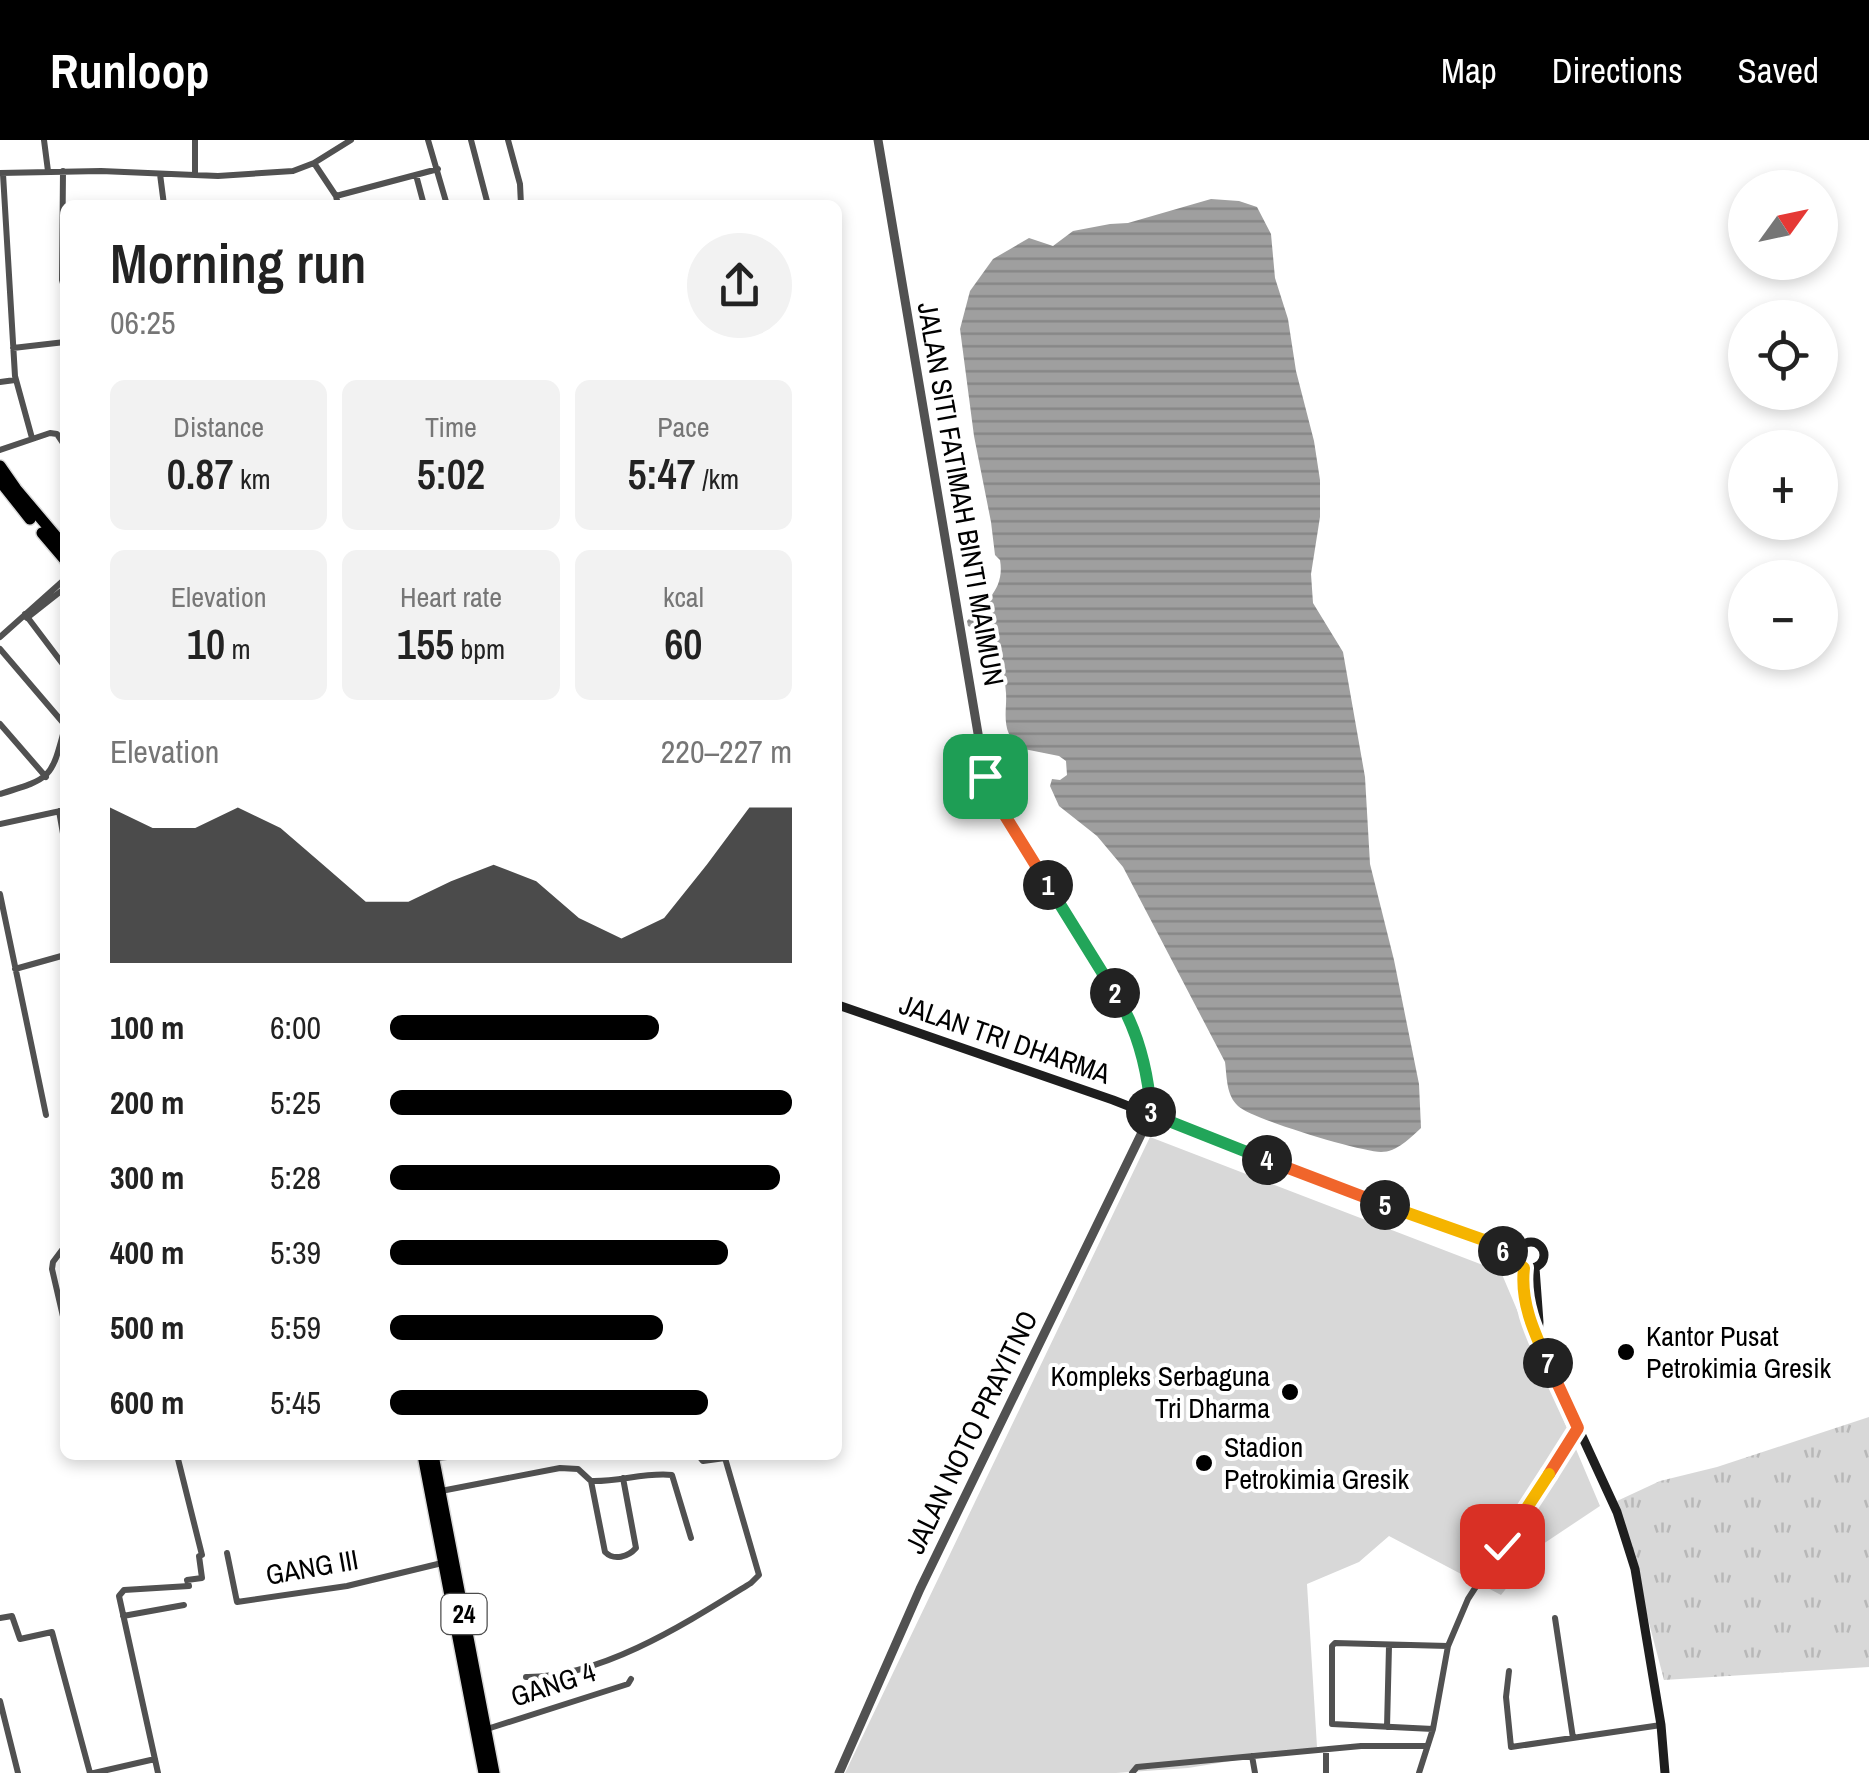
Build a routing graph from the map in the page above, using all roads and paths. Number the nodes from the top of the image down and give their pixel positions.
1 (44, 140) edge
2 (195, 140) edge
3 (325, 140) edge
4 (351, 140) edge
5 (428, 140) edge
6 (471, 140) edge
7 (508, 140) edge
8 (878, 140) edge
9 (328, 154) junction
10 (314, 163) junction
11 (438, 170) junction
12 (48, 171) junction
13 (63, 172) junction
14 (2, 174) edge
15 (160, 174) junction
16 (195, 175) junction
17 (416, 175) junction
18 (336, 196) junction
19 (63, 200) edge
20 (163, 200) edge
21 (337, 200) edge
22 (423, 200) edge
23 (446, 200) edge
24 (487, 200) edge
25 (521, 200) edge
26 (4, 282) edge
27 (60, 343) edge
28 (13, 348) junction
29 (15, 380) junction
30 (0, 382) edge
31 (32, 438) junction
32 (60, 439) edge
33 (0, 450) edge
34 (0, 466) edge
35 (0, 481) edge
36 (60, 541) edge
37 (60, 554) edge
38 (60, 583) edge
39 (60, 592) edge
40 (25, 617) junction
41 (0, 637) edge
42 (0, 648) edge
43 (60, 661) edge
44 (60, 720) edge
45 (0, 724) edge
46 (60, 743) edge
47 (46, 777) junction
48 (0, 794) edge
49 (60, 811) edge
50 (0, 824) edge
51 (0, 894) edge
52 (60, 956) edge
53 (15, 969) junction
54 (842, 1007) edge
55 (1151, 1114) junction
56 (46, 1116) dead end
57 (1495, 1244) junction
58 (1524, 1244) junction
59 (60, 1252) edge
60 (1526, 1267) junction
61 (60, 1304) edge
62 (1578, 1428) junction
63 (178, 1460) edge
64 (431, 1460) edge
65 (726, 1460) edge
66 (623, 1478) junction
67 (591, 1481) junction
68 (435, 1492) junction
69 (691, 1538) dead end
70 (227, 1553) dead end
71 (443, 1563) junction
72 (184, 1605) dead end
73 (123, 1616) junction
74 (0, 1618) edge
75 (1555, 1618) dead end
76 (1389, 1646) junction
77 (1448, 1646) junction
78 (1509, 1671) dead end
79 (526, 1677) dead end
80 (631, 1679) dead end
81 (0, 1701) edge
82 (1661, 1724) junction
83 (1387, 1727) junction
84 (1433, 1729) junction
85 (486, 1730) junction
86 (1573, 1738) junction
87 (1427, 1746) junction
88 (1326, 1751) junction
89 (1252, 1756) junction
90 (154, 1759) junction
91 (1192, 1763) junction
92 (18, 1773) edge
93 (92, 1773) edge
94 (158, 1773) edge
95 (484, 1773) edge
96 (494, 1773) edge
97 (839, 1773) edge
98 (1132, 1773) edge
99 (1194, 1773) edge
100 (1255, 1773) edge
101 (1326, 1773) edge
102 (1419, 1773) edge
103 (1664, 1773) edge

1 - 12 street
2 - 16 street
3 - 9 street
4 - 9 street
5 - 11 street
6 - 24 street
7 - 25 street
8 - 55 street, JALAN SITI FATIMAH BINTI MAIMUN
9 - 10 street
10 - 16 street
10 - 18 street
11 - 17 street
11 - 23 street
12 - 13 street
12 - 14 street
13 - 15 street
13 - 19 street
14 - 26 street
15 - 16 street
15 - 20 street
17 - 18 street
17 - 22 street
18 - 21 street
26 - 28 street
27 - 28 street
28 - 29 street
29 - 30 street
29 - 31 street
31 - 32 street
31 - 33 street
34 - 36 highway
35 - 37 highway
38 - 40 street
39 - 40 street
40 - 41 street
40 - 43 street
42 - 44 street
45 - 47 street
46 - 47 street
47 - 48 street
49 - 50 street
51 - 53 street
52 - 53 street
53 - 56 street
54 - 55 main road, JALAN TRI DHARMA
55 - 57 main road, JALAN TRI DHARMA
55 - 97 street, JALAN NOTO PRAYITNO
57 - 58 main road, JALAN TRI DHARMA
57 - 60 main road, JALAN TRI DHARMA
58 - 60 main road
58 - 60 main road
59 - 61 street
60 - 62 main road
62 - 77 street
62 - 82 main road
63 - 73 street
64 - 68 highway, 24
65 - 79 street
66 - 67 street
66 - 67 street
66 - 69 street
67 - 68 street
68 - 71 highway, 24
68 - 85 highway, 24
70 - 71 street, GANG III
71 - 95 highway, 24
72 - 73 street
73 - 90 street
74 - 93 street
75 - 86 street
76 - 77 street
76 - 83 street
76 - 83 street
77 - 84 street
78 - 86 street
80 - 85 street, GANG 4
81 - 92 street
82 - 86 street
82 - 103 main road
83 - 84 street
84 - 87 street
85 - 96 highway, 24
87 - 88 street
87 - 102 street
88 - 89 street
88 - 101 street
89 - 91 street
89 - 100 street
90 - 93 street
90 - 94 street
91 - 98 street
91 - 99 street

